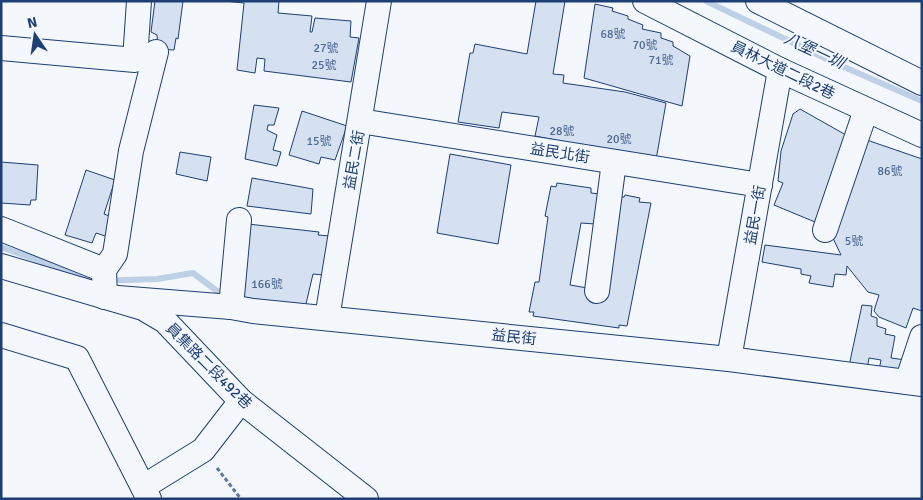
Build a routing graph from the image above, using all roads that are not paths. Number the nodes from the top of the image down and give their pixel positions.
1 (139, 1) edge
2 (379, 1) edge
3 (645, 1) edge
4 (758, 1) edge
5 (1, 48) edge
6 (156, 52) dead end
7 (780, 70) junction
8 (922, 82) edge
9 (866, 110) junction
10 (360, 122) junction
11 (922, 135) edge
12 (614, 162) junction
13 (760, 185) junction
14 (239, 220) dead end
15 (1, 229) edge
16 (825, 230) dead end
17 (1, 266) edge
18 (104, 270) junction
19 (597, 291) dead end
20 (105, 297) junction
21 (231, 307) junction
22 (327, 318) junction
23 (1, 336) edge
24 (922, 337) edge
25 (729, 359) junction
26 (914, 383) edge
27 (241, 401) junction
28 (146, 493) edge
29 (366, 499) edge

1 - 5 street
2 - 10 street, 益民二街
3 - 7 street, 員林大道二段2巷
4 - 8 street
6 - 18 street
7 - 9 street, 員林大道二段2巷
7 - 13 street, 益民一街
9 - 11 street, 員林大道二段2巷
9 - 16 street
10 - 12 street, 益民北街
10 - 22 street, 益民二街
12 - 13 street, 益民北街
12 - 19 street
13 - 25 street, 益民一街
14 - 21 street
15 - 18 street
17 - 20 street, 員集路二段492巷
18 - 20 street
20 - 21 street, 益民街
20 - 27 street, 員集路二段492巷
21 - 22 street, 益民街
22 - 25 street, 益民街
23 - 28 street
24 - 26 street
25 - 26 street, 益民街
27 - 28 street
27 - 29 street, 員集路二段492巷

